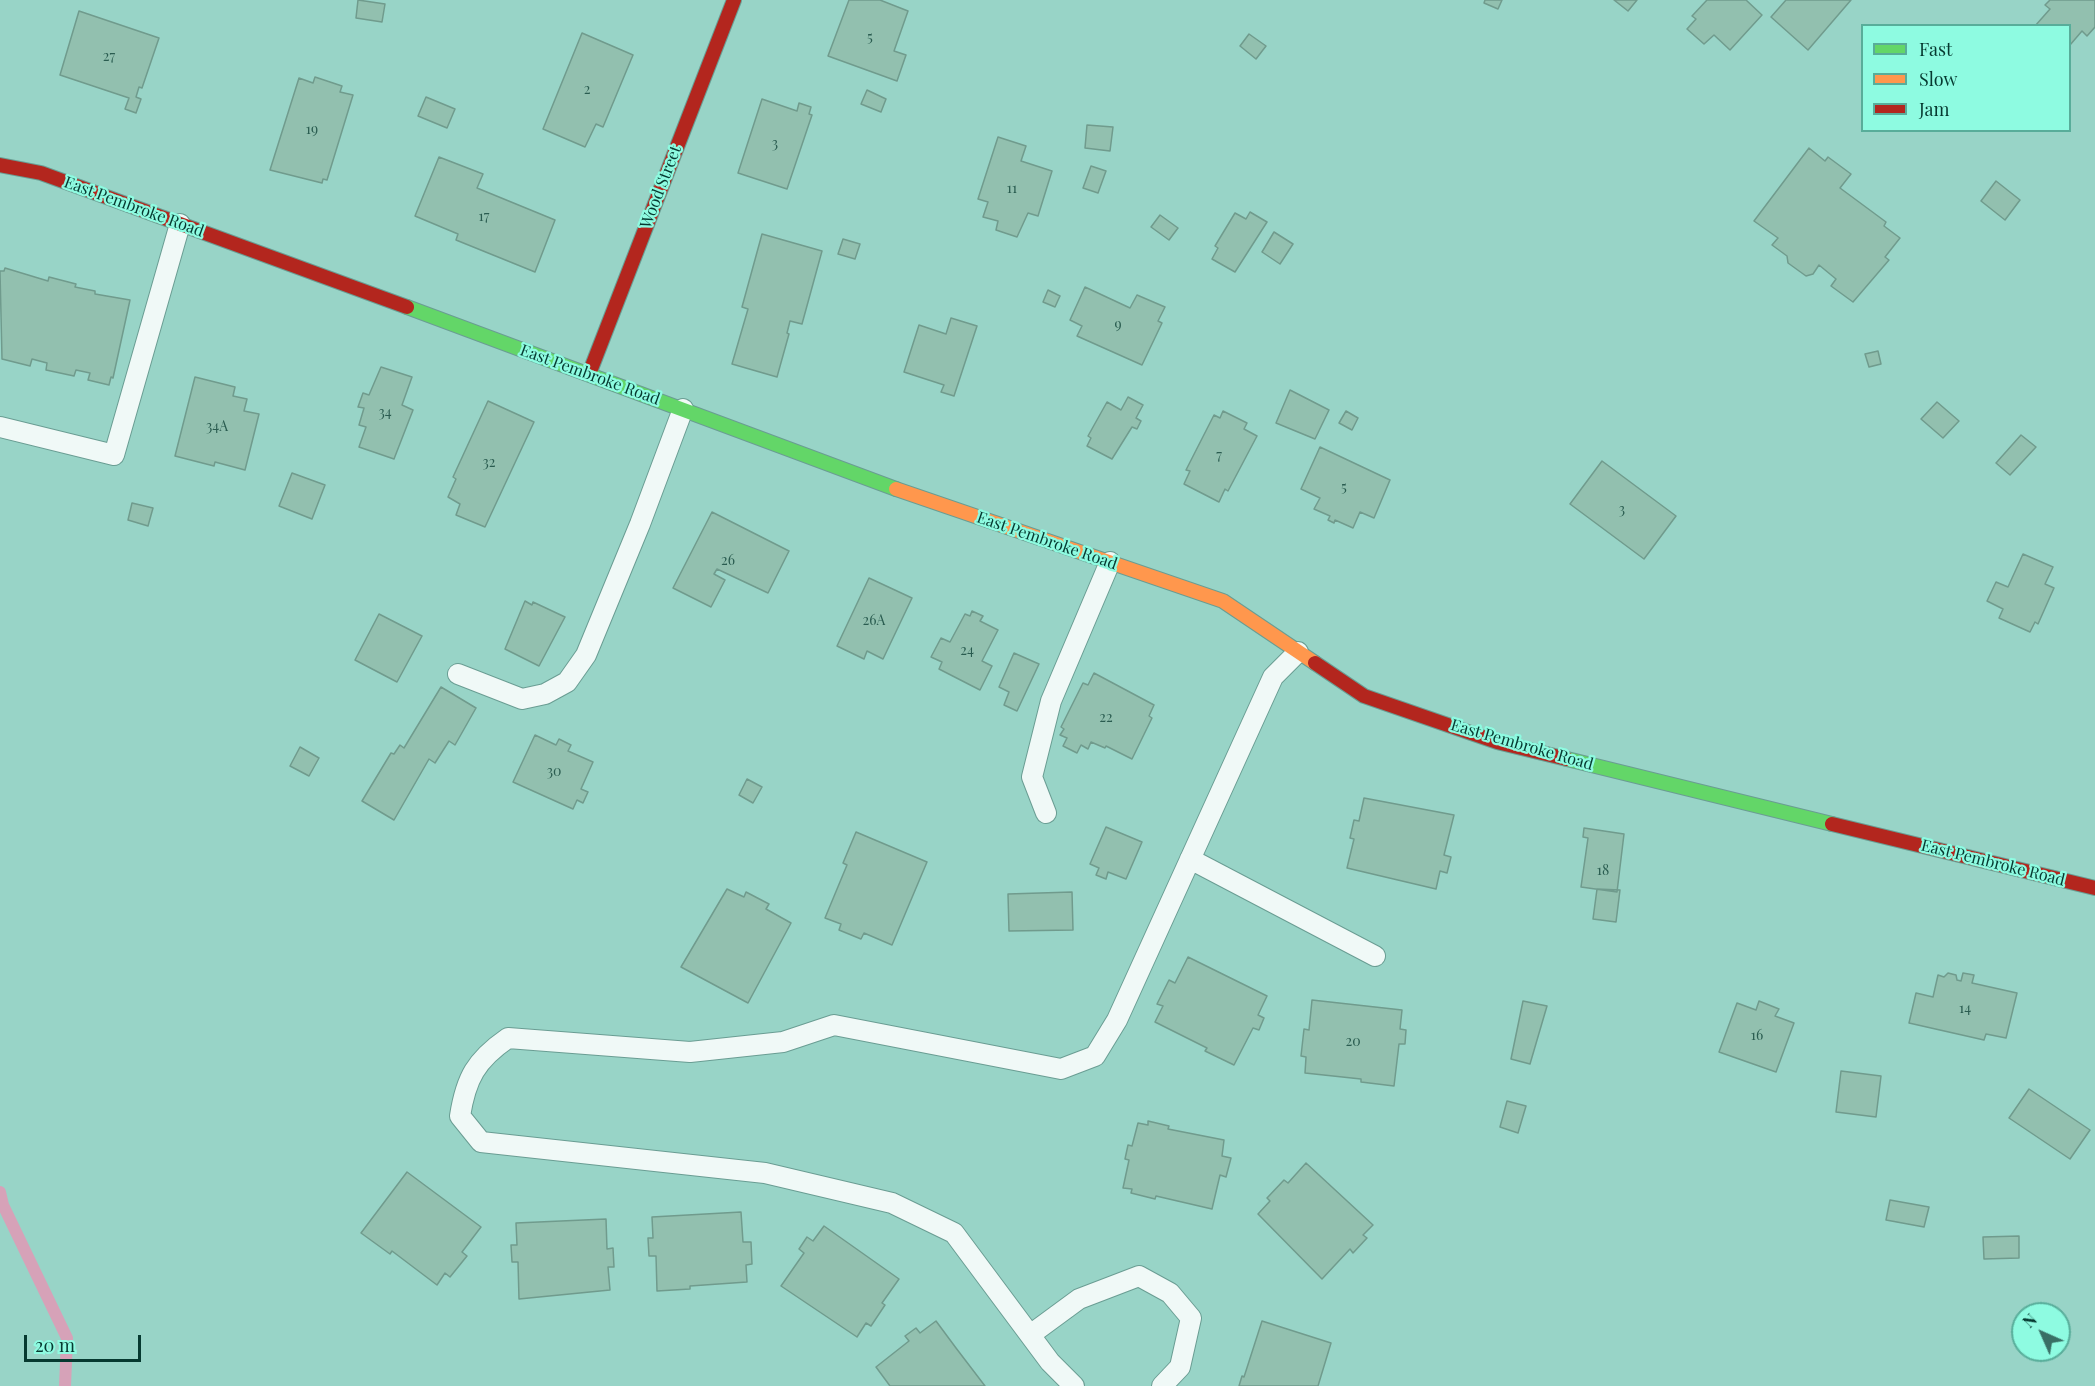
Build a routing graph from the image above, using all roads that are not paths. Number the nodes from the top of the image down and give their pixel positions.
1 (734, 0) edge
2 (0, 165) edge
3 (180, 224) junction
4 (588, 374) junction
5 (683, 409) junction
6 (0, 427) edge
7 (1110, 562) junction
8 (1298, 652) junction
9 (458, 674) dead end
10 (1046, 813) dead end
11 (1190, 860) junction
12 (2095, 888) edge
13 (1375, 956) dead end
14 (1030, 1335) junction
15 (1074, 1386) edge
16 (1162, 1386) edge

1 - 4 street, Wood Street
2 - 3 street, East Pembroke Road
3 - 4 street, East Pembroke Road
3 - 6 lane
4 - 5 street, East Pembroke Road
5 - 7 street, East Pembroke Road
5 - 9 lane
7 - 8 street, East Pembroke Road
7 - 10 lane
8 - 11 lane
8 - 12 street, East Pembroke Road
11 - 13 lane
11 - 14 lane
14 - 15 lane
14 - 16 lane

